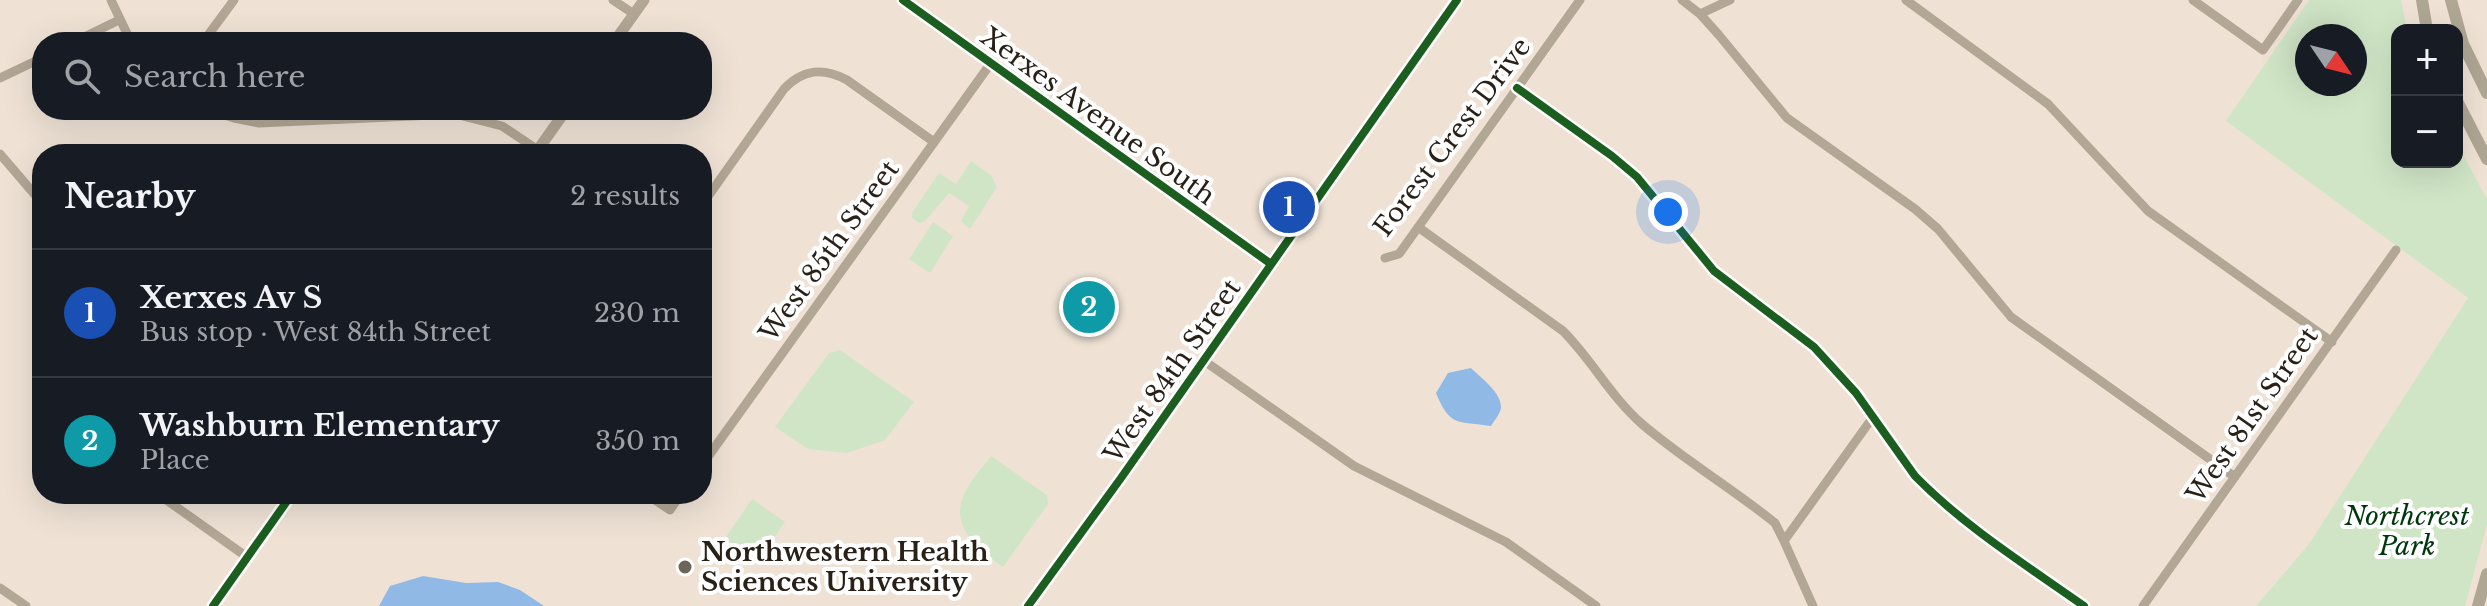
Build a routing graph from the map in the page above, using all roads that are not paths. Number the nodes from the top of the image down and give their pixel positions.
1 (111, 0) edge
2 (234, 0) edge
3 (613, 0) edge
4 (644, 0) edge
5 (903, 0) edge
6 (1457, 0) edge
7 (1580, 0) edge
8 (1682, 0) edge
9 (1730, 0) edge
10 (1906, 0) edge
11 (2193, 0) edge
12 (2298, 0) edge
13 (2422, 0) edge
14 (2451, 0) edge
15 (634, 14) junction
16 (1700, 14) junction
17 (119, 20) junction
18 (2426, 24) edge
19 (94, 32) edge
20 (126, 32) edge
21 (210, 32) edge
22 (621, 32) edge
23 (32, 63) edge
24 (991, 63) junction
25 (0, 78) edge
26 (1517, 88) junction
27 (2487, 93) edge
28 (2463, 113) edge
29 (247, 120) edge
30 (324, 120) edge
31 (478, 120) edge
32 (559, 120) edge
33 (934, 142) junction
34 (526, 144) edge
35 (542, 144) edge
36 (0, 154) edge
37 (2487, 159) edge
38 (32, 191) edge
39 (712, 191) edge
40 (1418, 227) junction
41 (2396, 250) dead end
42 (1385, 258) dead end
43 (1271, 264) junction
44 (2332, 342) junction
45 (1203, 360) junction
46 (1873, 417) junction
47 (712, 451) edge
48 (2235, 477) junction
49 (172, 504) edge
50 (285, 504) edge
51 (1784, 541) junction
52 (247, 557) junction
53 (2487, 574) edge
54 (0, 588) edge
55 (26, 606) edge
56 (213, 606) edge
57 (1028, 606) edge
58 (1596, 606) edge
59 (1813, 606) edge
60 (2084, 606) edge
61 (2143, 606) edge
62 (2478, 606) edge

1 - 17 street
2 - 21 street
3 - 15 street
4 - 15 street
5 - 24 street, Xerxes Avenue South
6 - 43 street, West 84th Street
7 - 26 street, Forest Crest Drive
8 - 16 street
9 - 16 street
10 - 44 street
11 - 12 street
13 - 18 main road
14 - 27 main road
15 - 22 street
16 - 48 street
17 - 19 street
17 - 20 street
23 - 25 street
24 - 33 street, West 85th Street
24 - 43 street, Xerxes Avenue South
26 - 40 street, Forest Crest Drive
26 - 46 street
28 - 37 main road
29 - 30 street
31 - 34 street
32 - 35 street
33 - 39 street
33 - 47 street, West 85th Street
36 - 38 street
40 - 42 street, Forest Crest Drive
40 - 51 street
41 - 44 street, West 81st Street
43 - 45 street, West 84th Street
44 - 48 street, West 81st Street
45 - 57 street, West 84th Street
45 - 58 street
46 - 51 street
46 - 60 street
48 - 61 street, West 81st Street
49 - 52 street
50 - 52 street
51 - 59 street
52 - 56 street
53 - 62 main road
54 - 55 street

